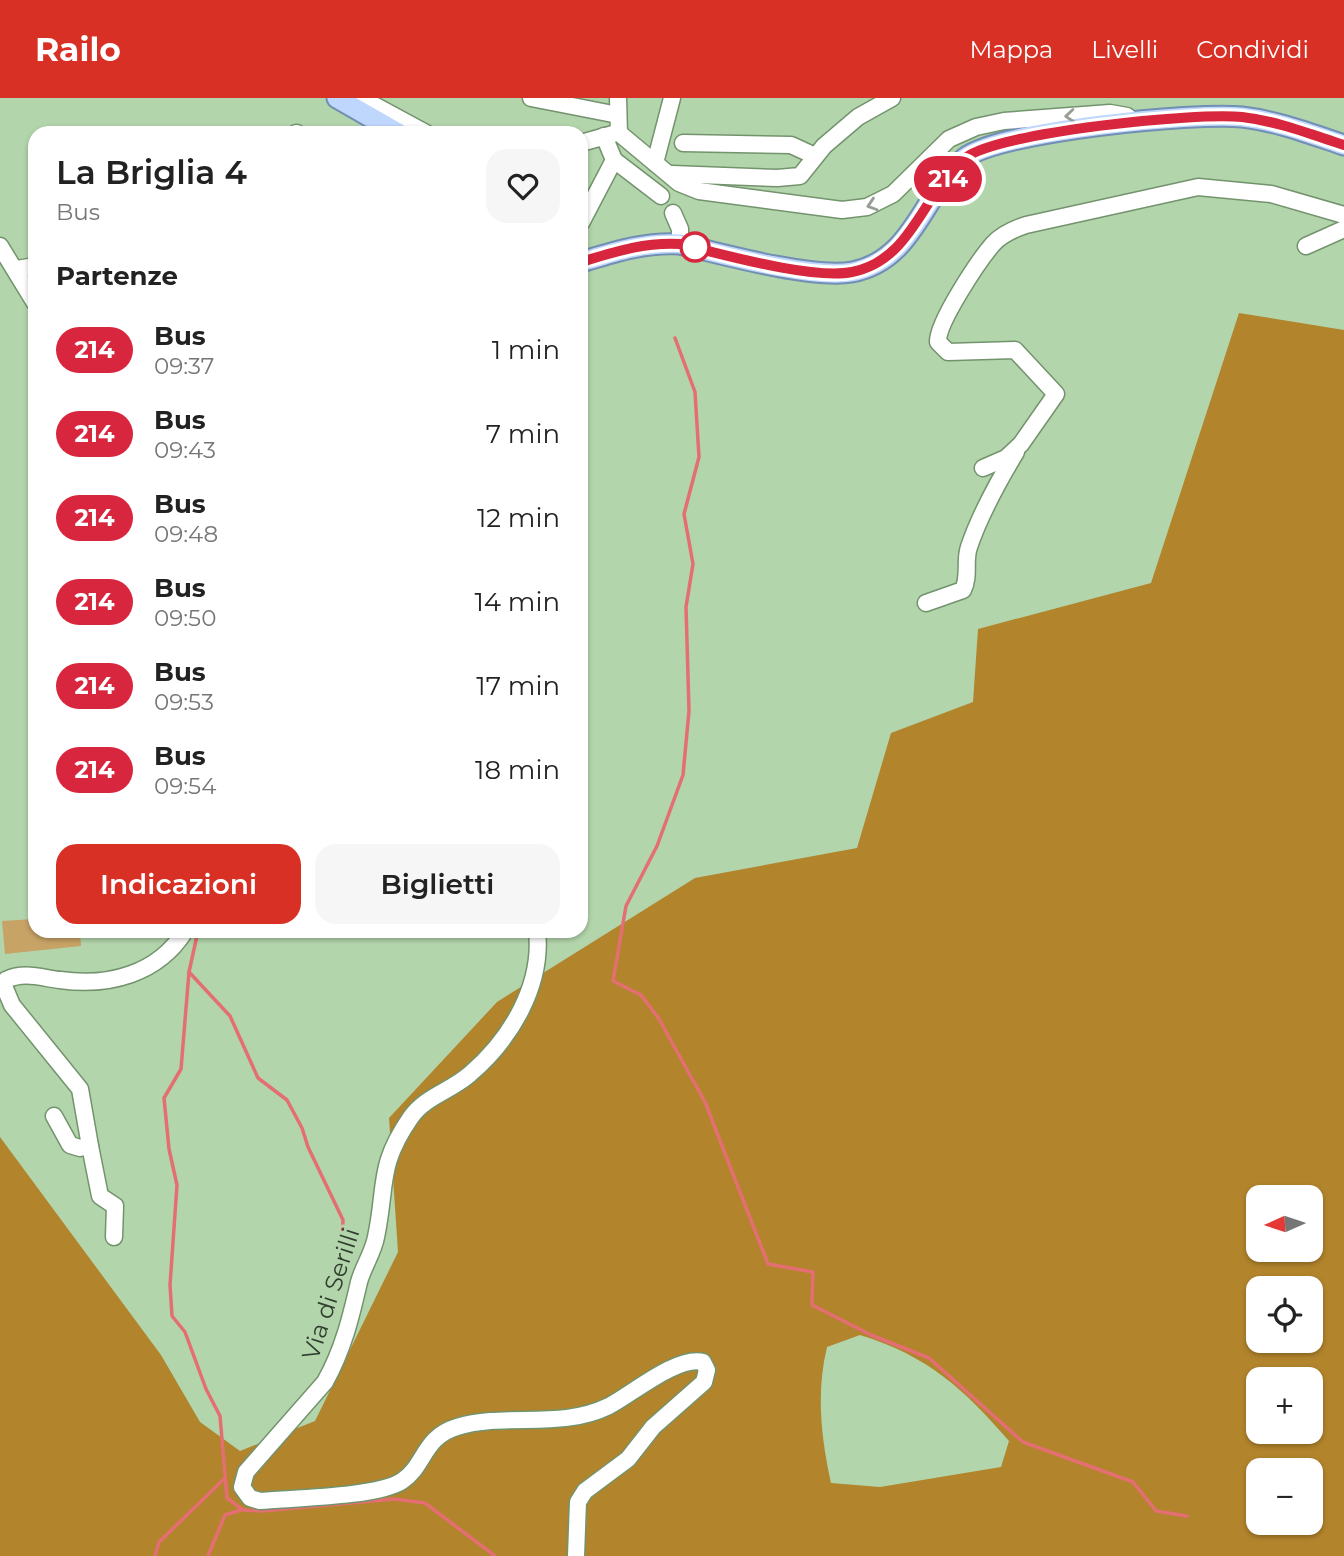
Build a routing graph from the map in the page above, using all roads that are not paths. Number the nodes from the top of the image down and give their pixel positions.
1 (337, 98) edge
2 (361, 98) edge
3 (531, 98) edge
4 (672, 98) edge
5 (892, 98) edge
6 (618, 107) edge
7 (1135, 124) junction
8 (386, 126) edge
9 (413, 126) edge
10 (683, 143) dead end
11 (600, 145) edge
12 (1344, 145) edge
13 (814, 156) junction
14 (670, 174) junction
15 (588, 194) edge
16 (661, 195) dead end
17 (673, 213) dead end
18 (1344, 215) edge
19 (1344, 229) edge
20 (680, 244) junction
21 (0, 246) edge
22 (1306, 246) dead end
23 (588, 260) edge
24 (28, 267) edge
25 (17, 269) junction
26 (28, 290) edge
27 (1021, 444) junction
28 (983, 468) dead end
29 (926, 603) dead end
30 (181, 938) edge
31 (538, 938) edge
32 (54, 1116) dead end
33 (90, 1146) junction
34 (114, 1237) dead end
35 (576, 1556) edge

1 - 8 main road
2 - 9 street
3 - 6 street
4 - 14 street
5 - 13 street
6 - 11 street
7 - 12 main road
7 -> 14 street
7 - 20 main road
10 - 13 street
11 - 14 street
11 - 15 street
11 - 16 street
13 - 14 street
17 - 20 street
18 - 27 street
19 - 22 street
20 - 23 main road
21 - 25 street
24 - 25 street
25 - 26 street
27 - 28 street
27 - 29 street
30 - 33 street
31 - 35 street, Via di Serilli
32 - 33 street
33 - 34 street

